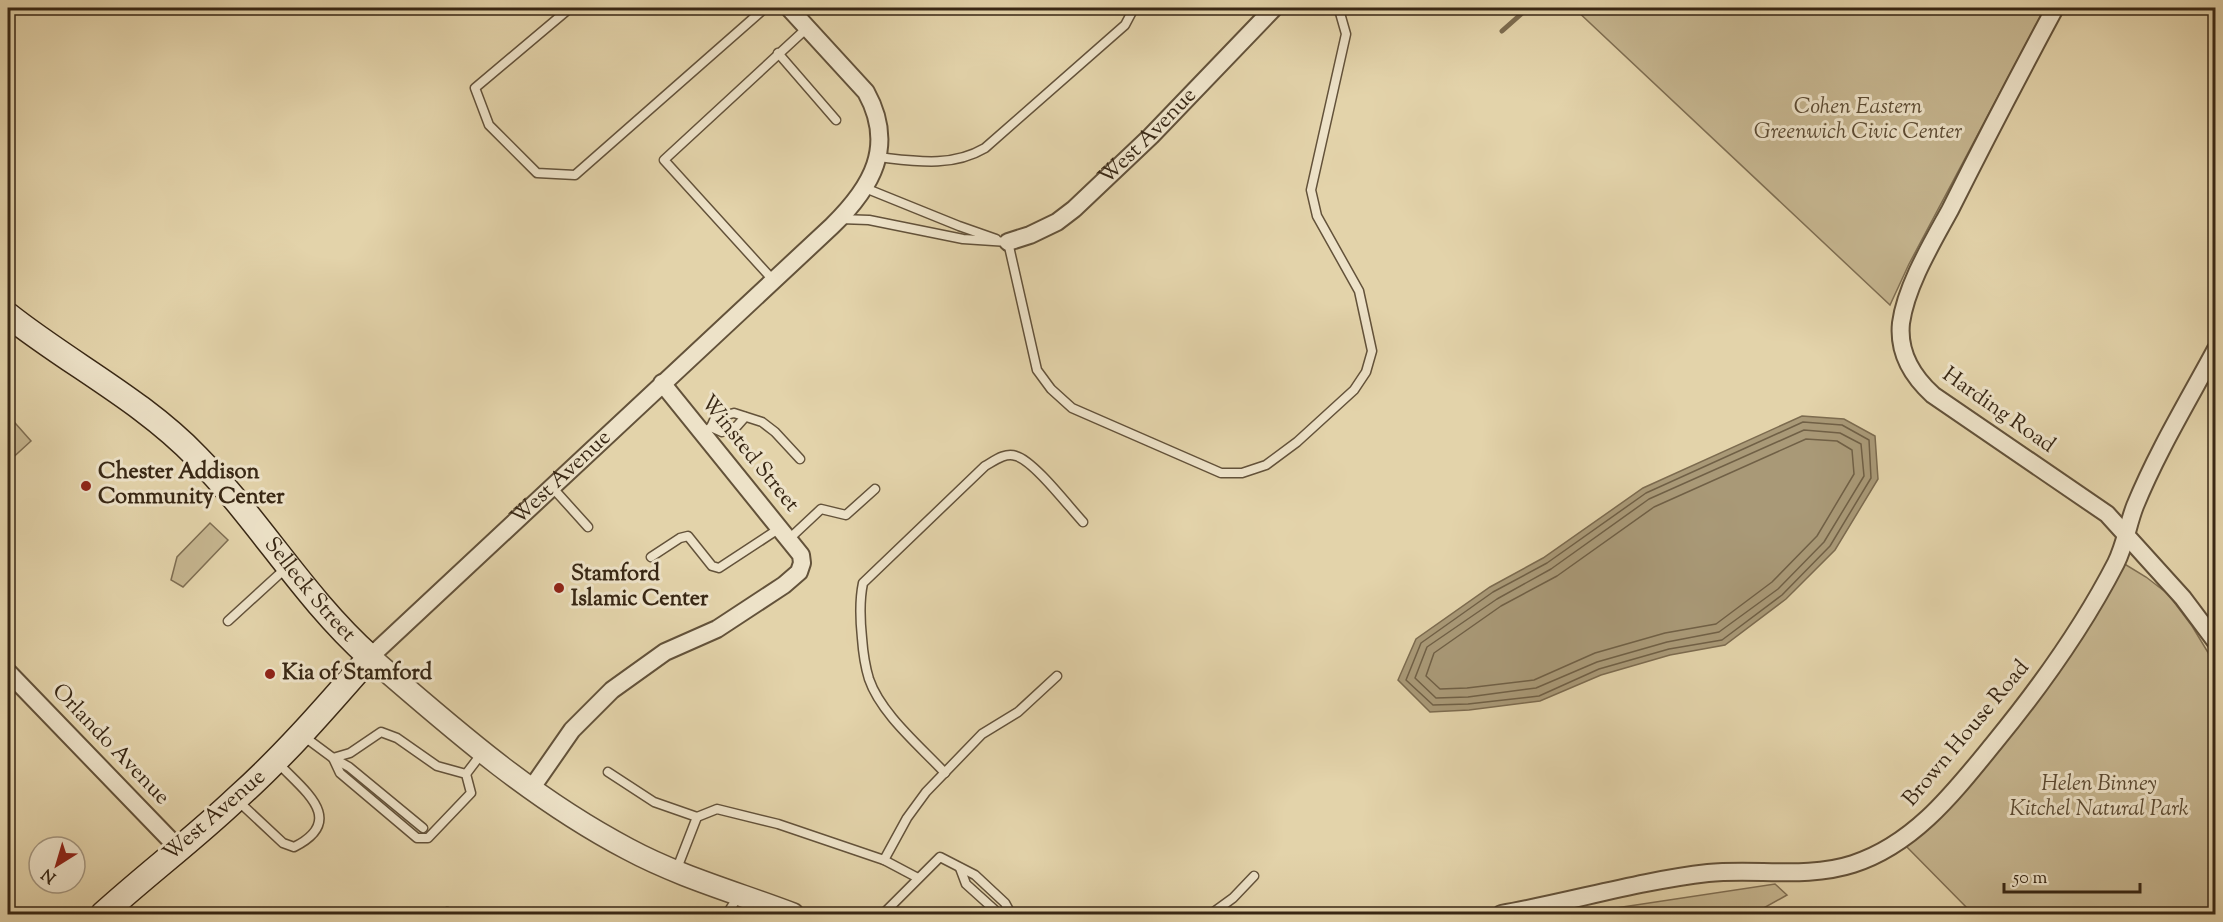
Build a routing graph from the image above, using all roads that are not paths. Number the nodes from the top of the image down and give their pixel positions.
1 (570, 8) edge
2 (765, 8) edge
3 (789, 8) edge
4 (1134, 8) edge
5 (1274, 8) edge
6 (1336, 8) edge
7 (2055, 8) edge
8 (807, 28) junction
9 (778, 53) junction
10 (836, 120) dead end
11 (877, 158) junction
12 (864, 188) junction
13 (839, 219) junction
14 (1008, 243) junction
15 (773, 280) junction
16 (8, 315) edge
17 (2216, 350) edge
18 (662, 382) junction
19 (745, 417) junction
20 (707, 430) junction
21 (800, 459) dead end
22 (551, 486) junction
23 (876, 489) dead end
24 (1083, 522) dead end
25 (588, 527) dead end
26 (784, 534) junction
27 (2126, 535) junction
28 (651, 557) dead end
29 (289, 566) junction
30 (228, 621) dead end
31 (2216, 642) edge
32 (370, 657) junction
33 (8, 672) edge
34 (1057, 676) dead end
35 (302, 735) junction
36 (482, 753) junction
37 (333, 758) junction
38 (276, 761) junction
39 (608, 772) dead end
40 (945, 772) junction
41 (466, 774) junction
42 (531, 789) junction
43 (236, 799) junction
44 (697, 817) junction
45 (423, 828) dead end
46 (179, 849) junction
47 (884, 860) junction
48 (960, 868) junction
49 (676, 871) junction
50 (1254, 876) dead end
51 (918, 878) junction
52 (739, 894) junction
53 (114, 908) edge
54 (445, 915) edge
55 (453, 915) edge
56 (727, 915) edge
57 (793, 915) edge
58 (883, 915) edge
59 (1002, 915) edge
60 (1011, 915) edge
61 (1211, 915) edge
62 (1501, 915) edge

1 - 2 lane
3 - 8 street, West Avenue
4 - 11 lane
5 - 14 street, West Avenue
6 - 14 lane
7 - 27 street, Harding Road
8 - 9 lane
8 - 11 street, West Avenue
9 - 10 lane
9 - 15 lane
11 - 12 street, West Avenue
12 - 13 street, West Avenue
12 - 14 lane
13 - 14 lane
13 - 15 street, West Avenue
15 - 18 street, West Avenue
16 - 29 main road, Selleck Street
17 - 27 street, Brown House Road
18 - 20 street, Winsted Street
18 - 22 street, West Avenue
19 - 20 lane
19 - 20 lane
19 - 21 lane
20 - 26 street, Winsted Street
22 - 25 lane
22 - 32 street, West Avenue
23 - 26 lane
24 - 40 lane
26 - 28 lane
26 - 42 street, Winsted Street
27 - 31 street, Harding Road
27 - 62 street, Brown House Road
29 - 30 lane
29 - 32 main road, Selleck Street
32 - 35 main road, West Avenue
32 - 36 street, Selleck Street
33 - 46 street, Orlando Avenue
34 - 40 lane
35 - 37 lane
35 - 38 main road, West Avenue
36 - 41 lane
36 - 42 street, Selleck Street
37 - 41 lane
37 - 41 lane
37 - 45 lane
38 - 43 main road, West Avenue
38 - 43 lane
39 - 44 lane
40 - 47 lane
42 - 49 street, Selleck Street
43 - 46 main road, West Avenue
44 - 47 lane
44 - 49 lane
46 - 53 main road, West Avenue
47 - 51 lane
48 - 51 lane
48 - 59 lane
48 - 60 lane
49 - 52 street, Selleck Street
50 - 61 lane
51 - 58 lane
52 - 56 lane
52 - 57 street, Selleck Street
54 - 55 lane

